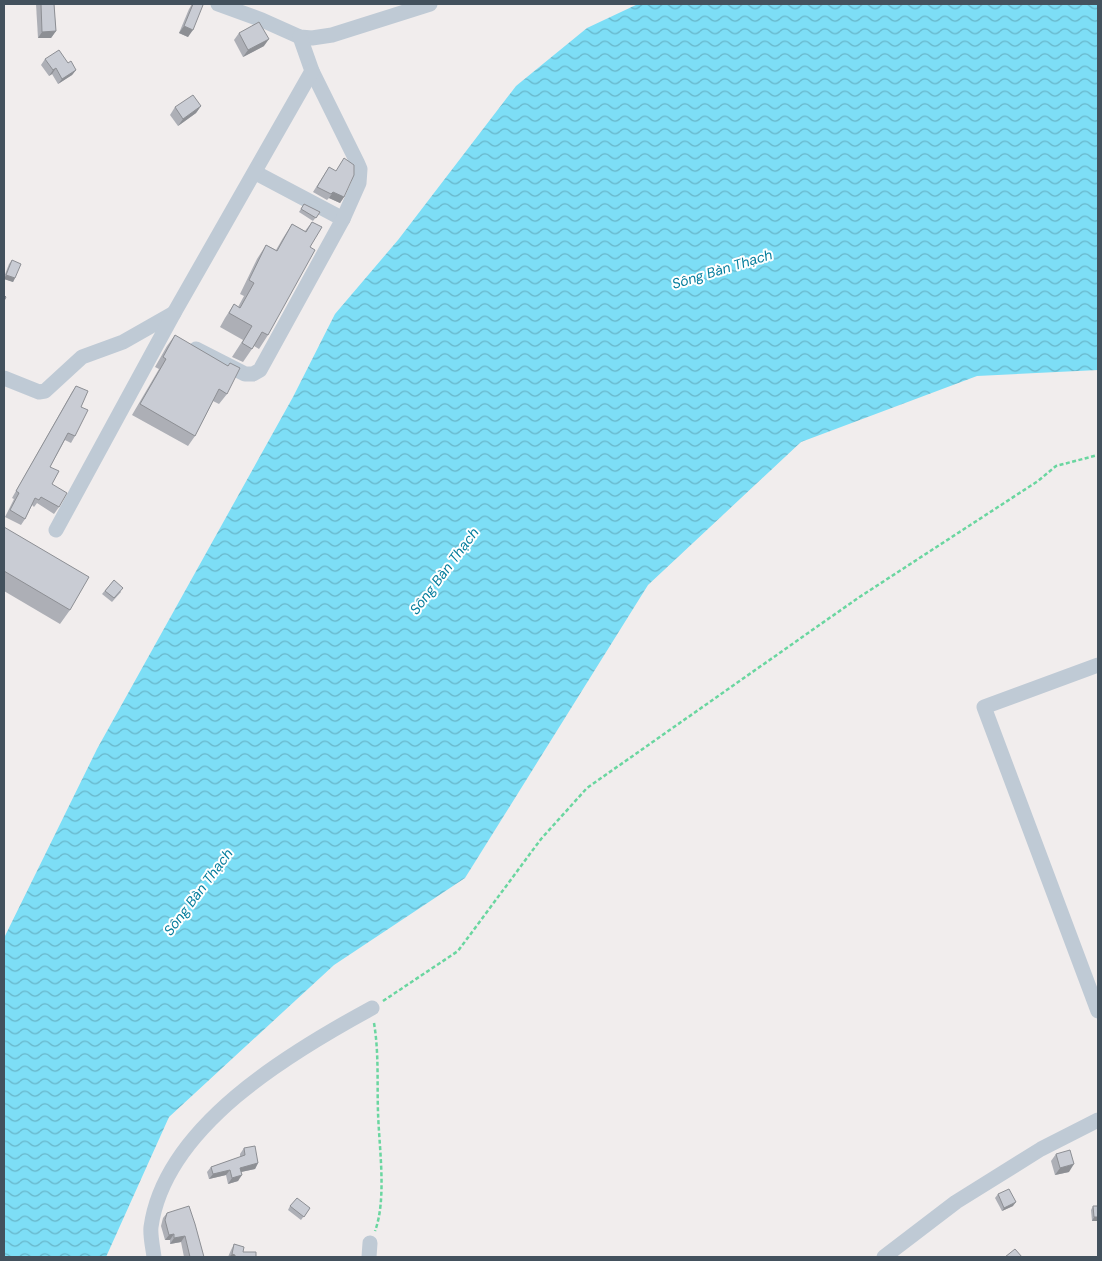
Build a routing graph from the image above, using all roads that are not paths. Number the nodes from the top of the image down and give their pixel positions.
1 (218, 4) edge
2 (430, 4) edge
3 (300, 37) junction
4 (312, 71) junction
5 (256, 173) junction
6 (343, 219) junction
7 (174, 313) junction
8 (164, 333) junction
9 (4, 378) edge
10 (56, 530) dead end
11 (1098, 665) edge
12 (372, 1008) road end
13 (1098, 1012) edge
14 (1098, 1120) edge
15 (154, 1257) edge
16 (884, 1257) edge

1 - 3 street
2 - 3 street
3 - 4 street
4 - 5 street
4 - 6 street
5 - 6 street
5 - 7 street
6 - 8 street
7 - 8 street
7 - 9 street
8 - 10 street
11 - 13 street
12 - 15 street
14 - 16 street

